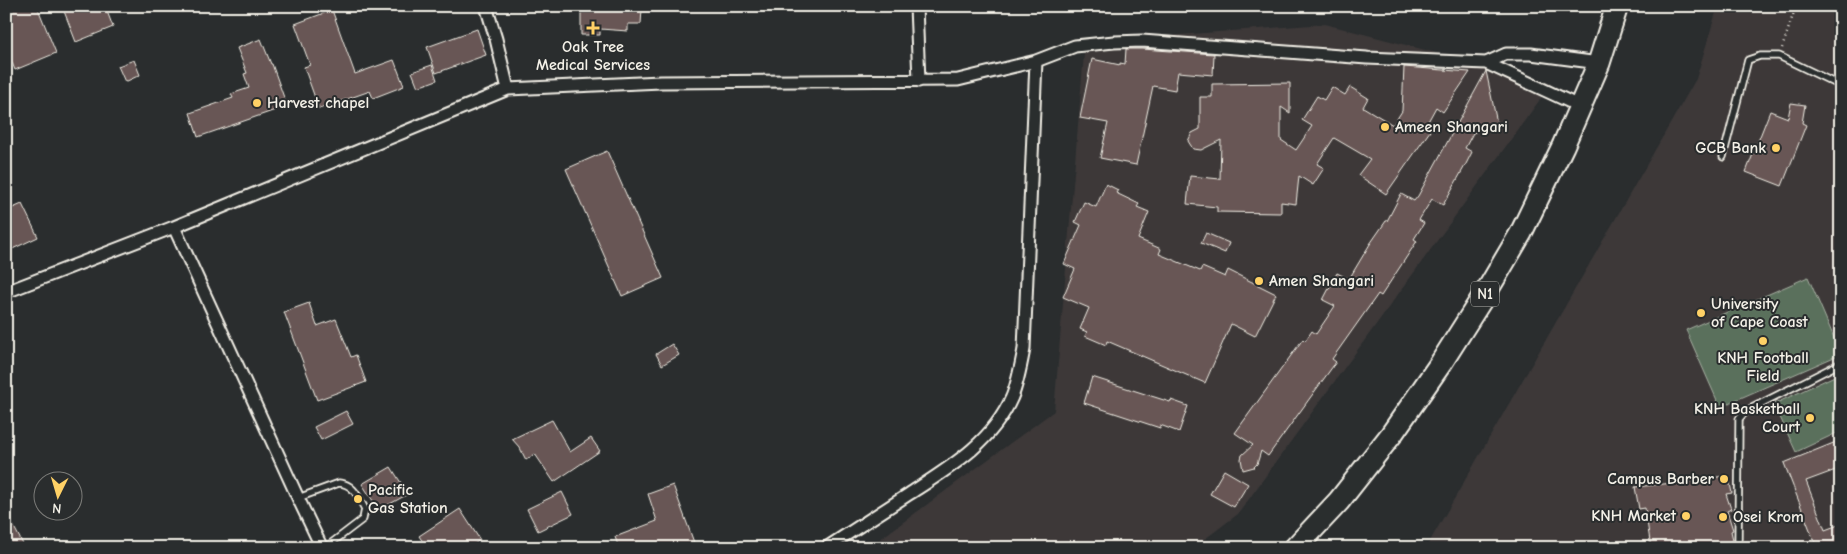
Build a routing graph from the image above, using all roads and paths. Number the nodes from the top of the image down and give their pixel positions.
1 (486, 6) edge
2 (916, 6) edge
3 (1617, 6) edge
4 (1796, 6) edge
5 (1779, 56) junction
6 (1036, 61) junction
7 (1486, 63) junction
8 (1599, 63) junction
9 (920, 81) junction
10 (1841, 86) edge
11 (508, 90) junction
12 (1580, 107) junction
13 (1723, 157) dead end
14 (174, 227) junction
15 (6, 292) edge
16 (1841, 363) edge
17 (298, 498) junction
18 (324, 548) edge
19 (826, 548) edge
20 (1295, 548) edge
21 (1738, 548) edge

1 - 11 street
2 - 9 street
3 - 8 highway, N1
4 - 5 path
5 - 10 lane
5 - 13 lane
6 - 7 street
6 - 9 street
6 - 19 street
7 - 8 street
7 - 12 street
8 - 12 highway, N1
9 - 11 street
11 - 14 street
12 - 20 highway, N1
14 - 15 street
14 - 17 street
16 - 21 lane
17 - 18 street
17 - 18 lane

